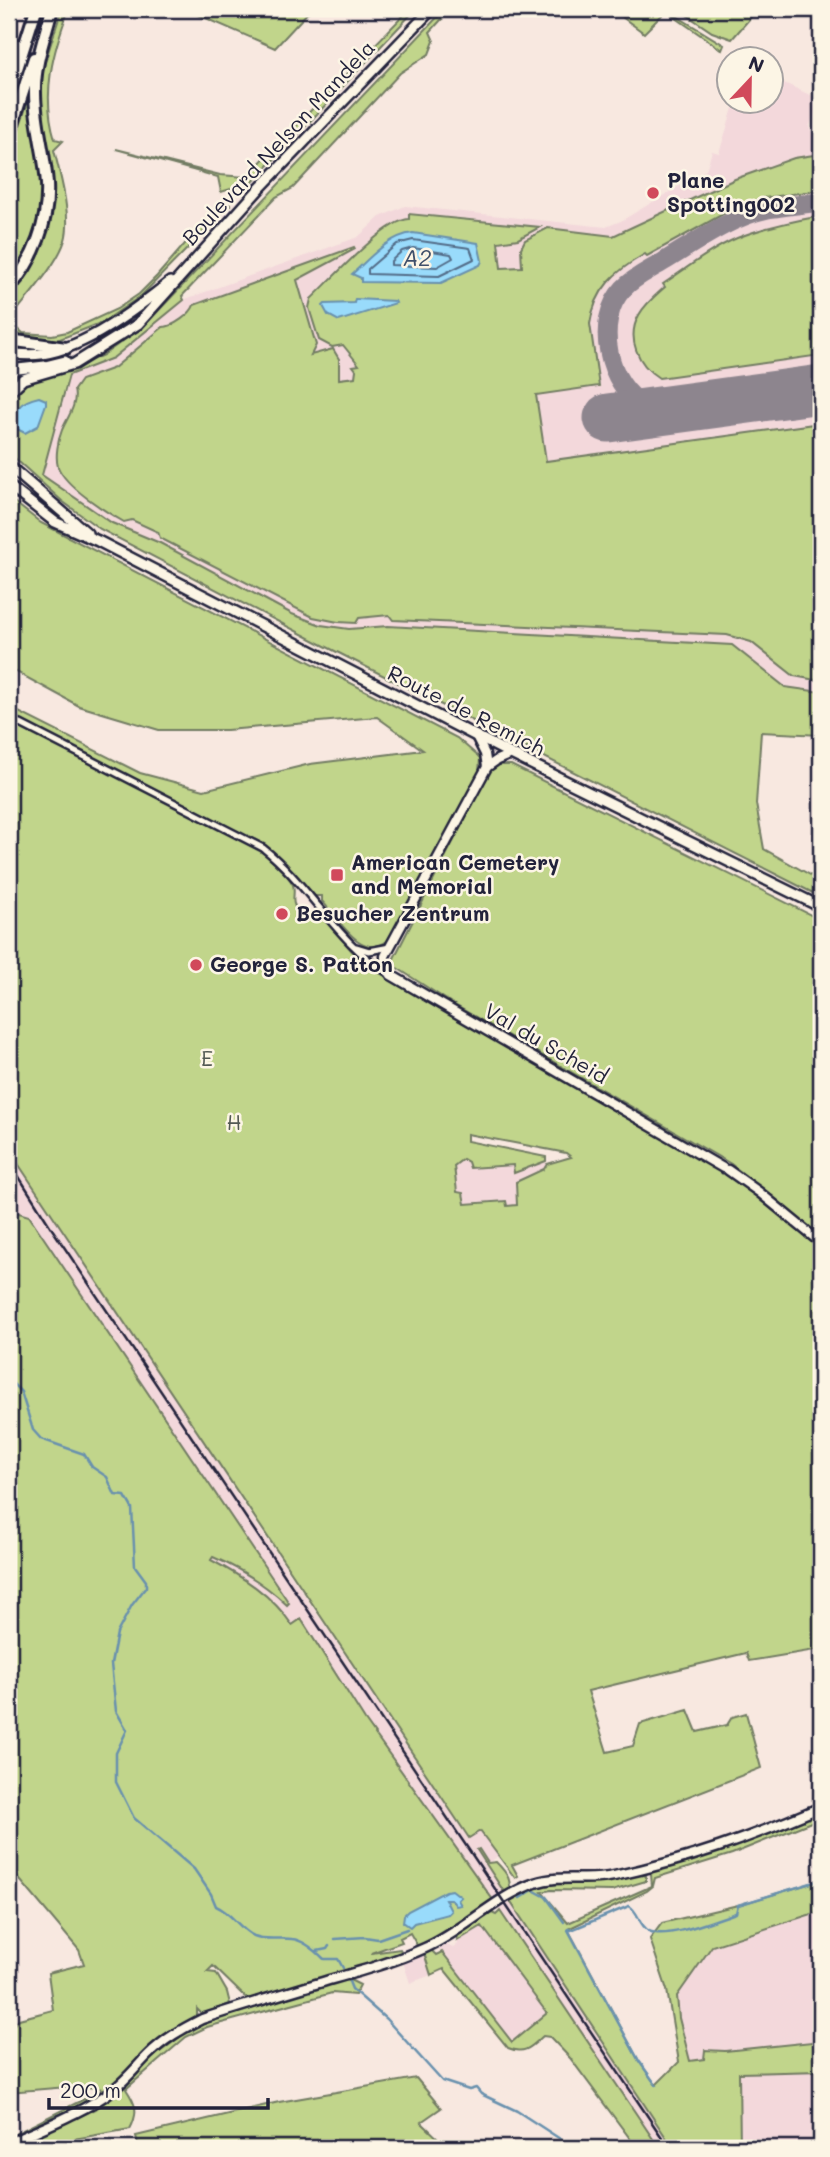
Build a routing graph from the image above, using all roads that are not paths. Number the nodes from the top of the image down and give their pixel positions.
1 (30, 9) edge
2 (36, 9) edge
3 (51, 9) edge
4 (432, 9) edge
5 (9, 67) edge
6 (9, 94) edge
7 (9, 135) edge
8 (182, 272) junction
9 (9, 288) edge
10 (9, 337) edge
11 (66, 348) junction
12 (9, 352) edge
13 (89, 354) junction
14 (9, 370) edge
15 (9, 392) edge
16 (9, 460) edge
17 (12, 468) edge
18 (9, 486) edge
19 (9, 494) edge
20 (55, 522) junction
21 (98, 541) junction
22 (9, 718) edge
23 (476, 736) junction
24 (512, 754) junction
25 (487, 767) junction
26 (821, 907) edge
27 (355, 947) junction
28 (390, 947) junction
29 (391, 975) junction
30 (821, 1243) edge
31 (821, 1807) edge
32 (9, 2143) edge

1 - 5 highway
2 - 6 highway
3 - 7 highway
3 - 9 highway
4 - 8 main road, Boulevard Nelson Mandela
8 - 11 main road, Boulevard Nelson Mandela
8 - 13 main road, Boulevard Nelson Mandela
10 - 11 highway
11 - 12 main road, Boulevard Nelson Mandela
13 - 14 main road, Boulevard Nelson Mandela
13 - 15 main road, Boulevard Nelson Mandela
16 - 17 main road
17 - 21 main road, Route de Remich
18 - 20 main road, Route de Remich
19 - 20 main road
20 - 21 main road, Route de Remich
21 - 23 main road, Route de Remich
22 - 27 street, Val du Scheid
23 - 24 main road, Route de Remich
23 - 25 main road
24 - 25 main road
24 - 26 main road, Route de Remich
25 - 28 main road
27 - 28 street
27 - 29 street, Val du Scheid
28 - 29 main road
29 - 30 main road, Val du Scheid
31 - 32 main road

